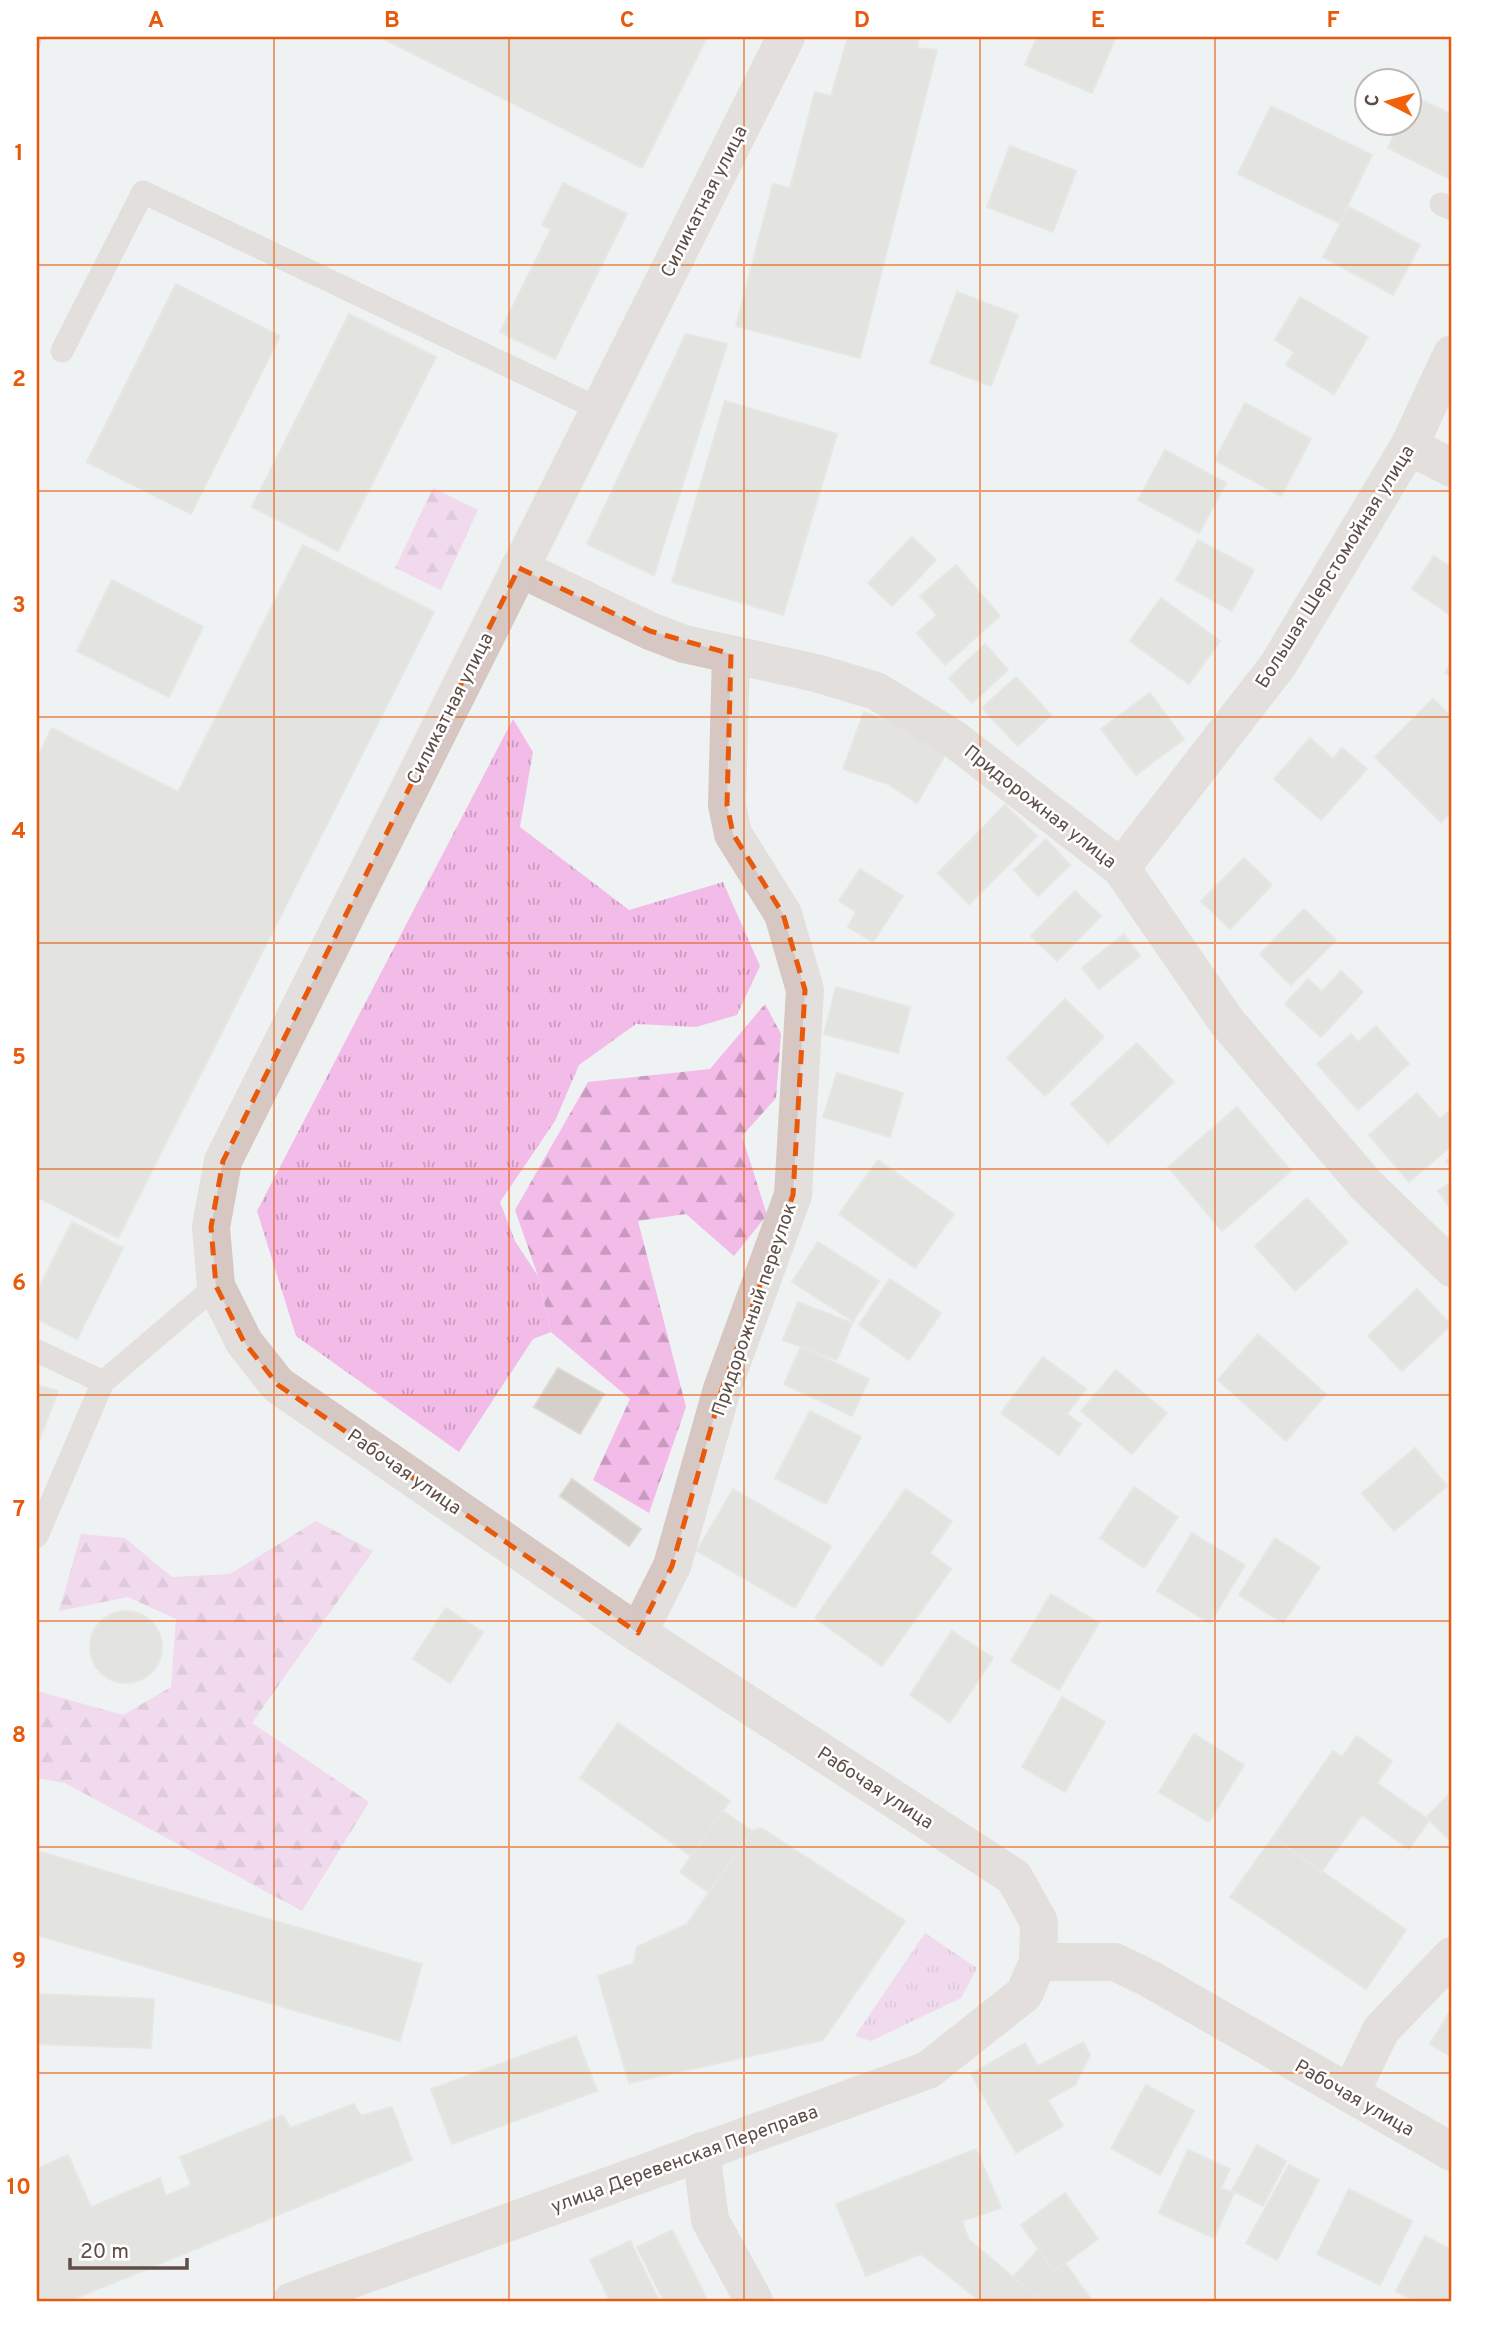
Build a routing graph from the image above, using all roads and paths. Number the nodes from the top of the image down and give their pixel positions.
1 (786, 37) edge
2 (62, 351) dead end
3 (1452, 354) edge
4 (599, 409) junction
5 (1409, 446) junction
6 (1452, 468) edge
7 (519, 568) junction
8 (731, 654) junction
9 (1121, 868) junction
10 (1452, 1268) edge
11 (216, 1286) junction
12 (37, 1351) edge
13 (103, 1382) junction
14 (278, 1385) joint
15 (37, 1536) edge
16 (638, 1633) junction
17 (1452, 1956) edge
18 (1038, 1962) junction
19 (1350, 2094) junction
20 (701, 2151) junction
21 (1452, 2152) edge
22 (292, 2301) edge
23 (754, 2301) edge

1 - 4 street, Силикатная улица
2 - 4 lane
3 - 5 street, Большая Шерстомойная улица
4 - 7 street, Силикатная улица
5 - 6 street
5 - 9 street, Большая Шерстомойная улица
7 - 8 street, Придорожная улица
7 - 11 street, Силикатная улица
8 - 9 street, Придорожная улица
8 - 16 street, Придорожный переулок
9 - 10 street, Придорожная улица
11 - 13 lane
11 - 14 street, Силикатная улица
12 - 13 lane
13 - 15 lane
14 - 16 street, Рабочая улица
16 - 18 street, Рабочая улица
17 - 19 street
18 - 19 street, Рабочая улица
18 - 20 street, улица Деревенская Переправа
19 - 21 street, Рабочая улица
20 - 22 street, улица Деревенская Переправа
20 - 23 street

